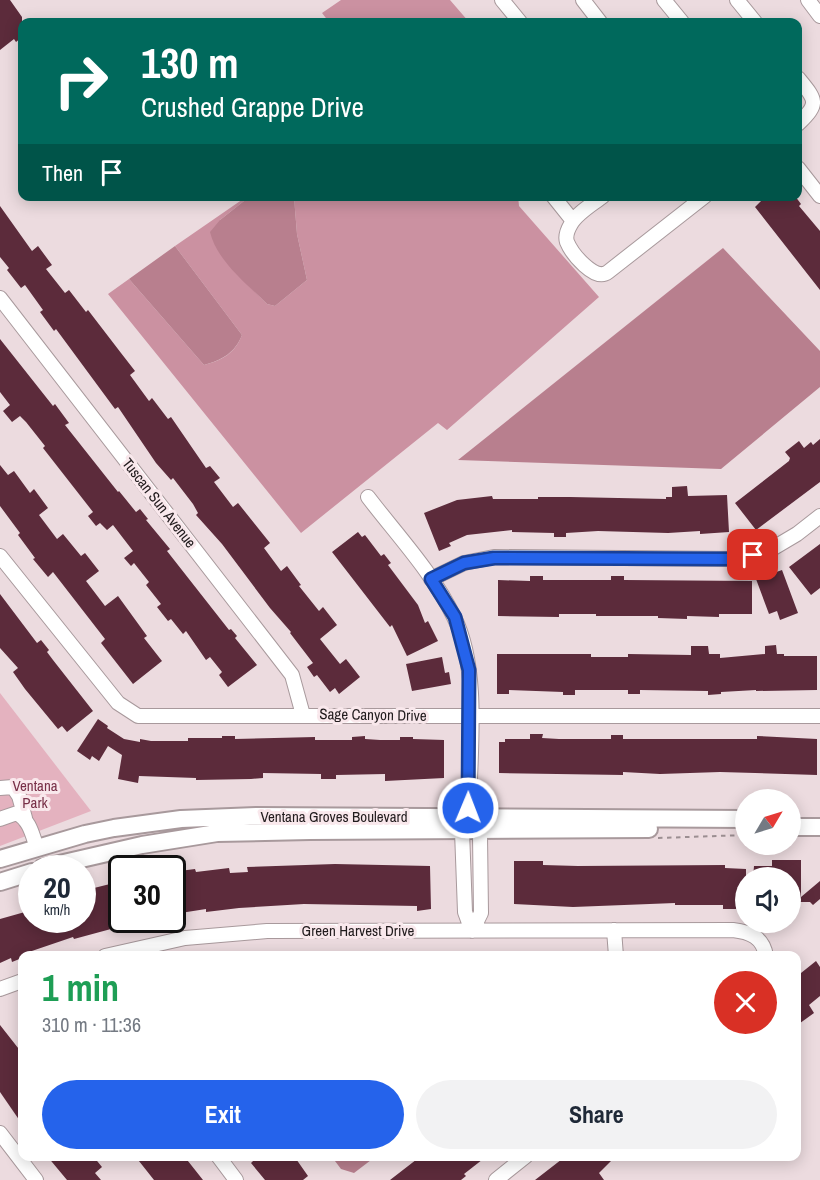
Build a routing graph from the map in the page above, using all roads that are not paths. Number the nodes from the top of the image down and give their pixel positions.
1 (502, 0) edge
2 (583, 0) edge
3 (664, 0) edge
4 (737, 0) edge
5 (808, 0) edge
6 (820, 16) edge
7 (517, 18) edge
8 (597, 18) edge
9 (679, 18) edge
10 (752, 18) edge
11 (802, 83) edge
12 (802, 120) edge
13 (802, 173) edge
14 (820, 196) edge
15 (557, 201) edge
16 (597, 201) edge
17 (699, 201) edge
18 (573, 221) junction
19 (0, 298) edge
20 (368, 497) dead end
21 (820, 516) edge
22 (0, 555) edge
23 (431, 579) junction
24 (303, 715) junction
25 (470, 715) junction
26 (820, 716) edge
27 (0, 788) edge
28 (25, 818) junction
29 (0, 819) edge
30 (735, 819) edge
31 (801, 819) edge
32 (820, 819) edge
33 (470, 826) junction
34 (801, 827) edge
35 (820, 827) edge
36 (735, 828) edge
37 (37, 848) junction
38 (40, 855) edge
39 (96, 856) edge
40 (0, 859) edge
41 (18, 876) edge
42 (0, 882) edge
43 (614, 930) junction
44 (472, 931) junction
45 (127, 951) edge
46 (616, 951) edge
47 (764, 951) edge
48 (18, 982) edge
49 (0, 989) edge
50 (0, 1132) edge
51 (18, 1156) edge
52 (22, 1161) edge
53 (222, 1161) edge
54 (520, 1161) edge
55 (36, 1180) edge
56 (236, 1180) edge
57 (496, 1180) edge

1 - 7 street
2 - 8 street
3 - 9 street
4 - 10 street
5 - 6 street
11 - 12 street
13 - 14 street
15 - 18 street
16 - 18 street
17 - 18 street
19 - 24 street, Tuscan Sun Avenue
20 - 23 street
21 - 23 street
22 - 24 street, Sage Canyon Drive
23 - 25 street
24 - 25 street, Sage Canyon Drive
25 - 26 street, Sage Canyon Drive
25 - 33 street
27 - 28 street
28 - 29 street
28 - 37 street
30 - 33 street, Ventana Groves Boulevard
31 - 32 street
33 - 36 street, Ventana Groves Boulevard
33 - 37 street, Ventana Groves Boulevard
33 - 39 street, Ventana Groves Boulevard
33 - 44 street
34 - 35 street
37 - 38 street
37 - 40 street, Ventana Groves Boulevard
41 - 42 street
43 - 44 street, Green Harvest Drive
43 - 46 street
43 - 47 street, Green Harvest Drive
44 - 45 street, Green Harvest Drive
48 - 49 street
50 - 51 street
52 - 55 street
53 - 56 street
54 - 57 street

